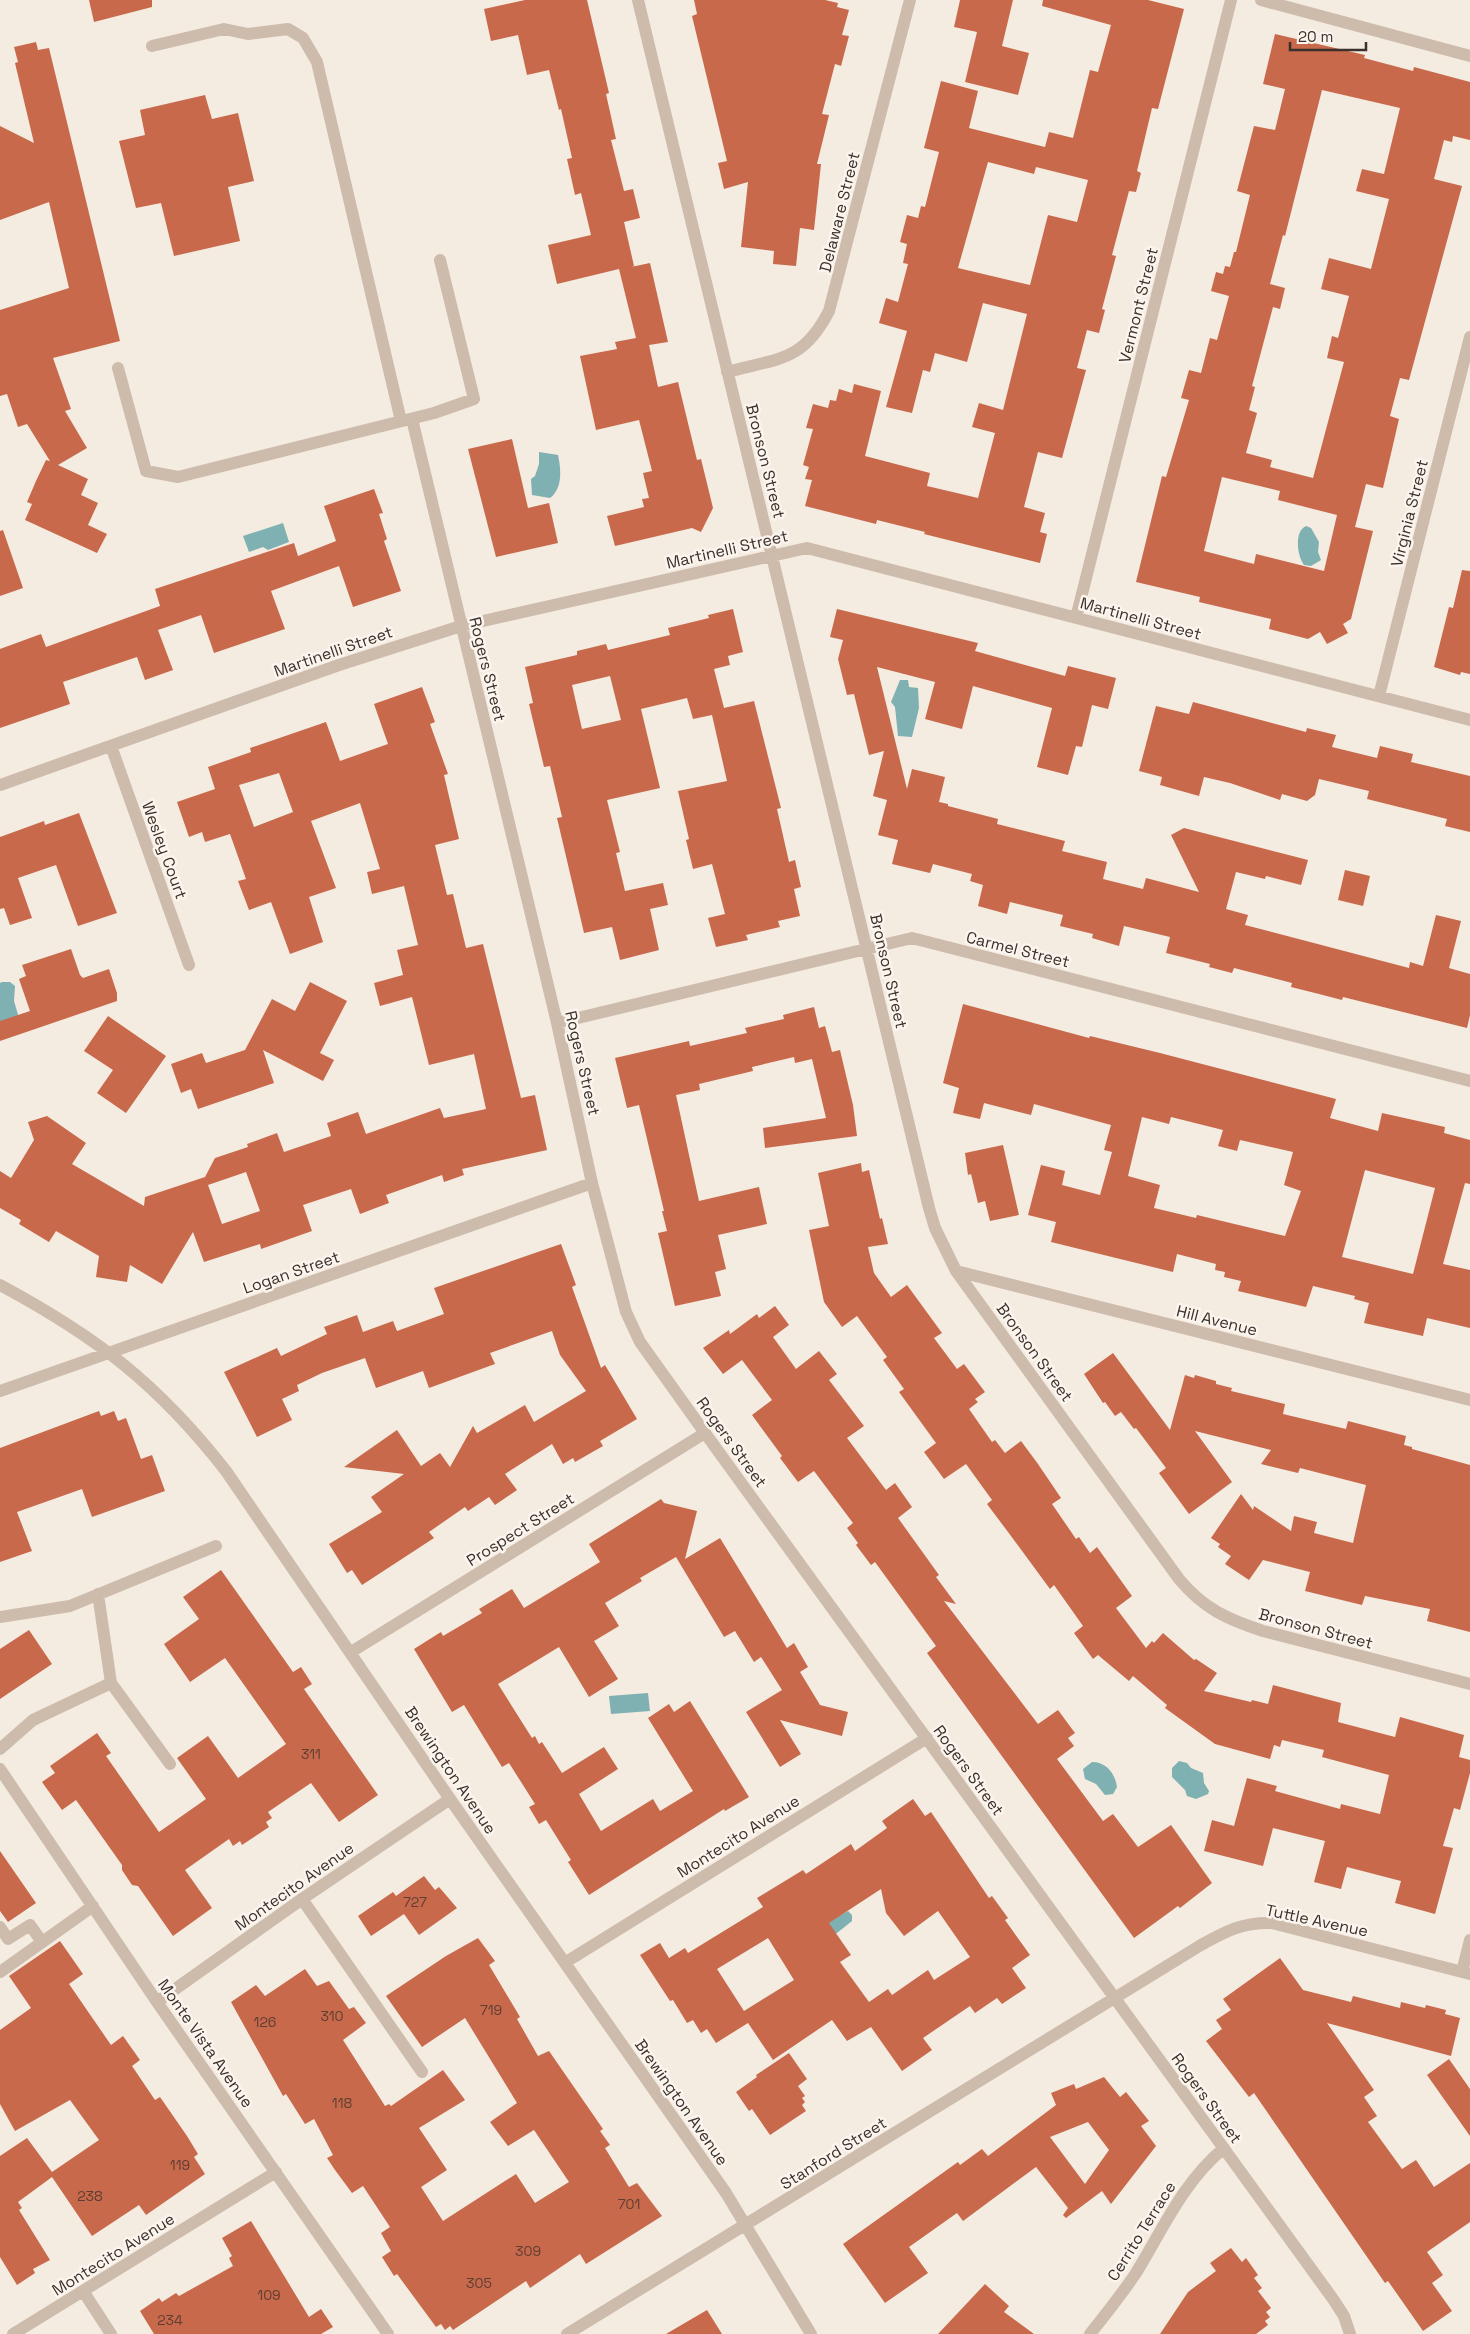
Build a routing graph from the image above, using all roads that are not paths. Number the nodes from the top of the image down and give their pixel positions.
1 (638, 0) edge
2 (910, 0) edge
3 (1231, 0) edge
4 (1261, 0) edge
5 (152, 46) dead end
6 (1470, 56) edge
7 (440, 260) dead end
8 (1470, 337) edge
9 (118, 368) dead end
10 (727, 372) junction
11 (407, 420) junction
12 (773, 555) junction
13 (1076, 618) junction
14 (461, 626) junction
15 (1379, 696) junction
16 (1470, 720) edge
17 (111, 746) junction
18 (0, 785) edge
19 (867, 948) junction
20 (189, 965) dead end
21 (557, 1023) junction
22 (1470, 1081) edge
23 (592, 1183) junction
24 (956, 1271) junction
25 (0, 1285) edge
26 (110, 1352) junction
27 (0, 1391) edge
28 (1470, 1400) edge
29 (705, 1433) junction
30 (216, 1546) dead end
31 (98, 1594) junction
32 (0, 1617) edge
33 (351, 1652) junction
34 (112, 1683) junction
35 (1470, 1684) edge
36 (927, 1738) junction
37 (0, 1749) edge
38 (170, 1764) dead end
39 (0, 1769) edge
40 (450, 1799) junction
41 (302, 1899) junction
42 (93, 1906) junction
43 (0, 1927) edge
44 (1470, 1940) edge
45 (42, 1942) junction
46 (566, 1962) junction
47 (0, 1972) edge
48 (1466, 1973) edge
49 (1115, 1998) junction
50 (157, 2002) junction
51 (422, 2072) dead end
52 (1224, 2148) junction
53 (276, 2172) junction
54 (745, 2226) junction
55 (83, 2291) junction
56 (17, 2333) edge
57 (111, 2334) edge
58 (388, 2334) edge
59 (568, 2334) edge
60 (812, 2334) edge
61 (1090, 2334) edge
62 (1350, 2334) edge

1 - 10 street, Bronson Street
2 - 10 street, Delaware Street
3 - 13 street, Vermont Street
4 - 6 street
5 - 11 street, Rogers Street
7 - 11 street
8 - 15 street, Virginia Street
9 - 11 street
10 - 12 street, Bronson Street
11 - 14 street, Rogers Street
12 - 13 street, Martinelli Street
12 - 14 street, Martinelli Street
12 - 19 street, Bronson Street
13 - 15 street, Martinelli Street
14 - 17 street, Martinelli Street
14 - 21 street, Rogers Street
15 - 16 street, Martinelli Street
17 - 18 street, Martinelli Street
17 - 20 street, Wesley Court
19 - 21 street, Carmel Street
19 - 22 street, Carmel Street
19 - 24 street, Bronson Street
21 - 23 street, Rogers Street
23 - 26 street, Logan Street
23 - 29 street, Rogers Street
24 - 28 street, Hill Avenue
24 - 35 street, Bronson Street
25 - 26 street, Brewington Avenue
26 - 27 street, Logan Street
26 - 33 street, Brewington Avenue
29 - 33 street, Prospect Street
29 - 36 street, Rogers Street
30 - 31 street
31 - 32 street
31 - 34 street
33 - 40 street, Brewington Avenue
34 - 37 street
34 - 38 street
36 - 46 street, Montecito Avenue
36 - 49 street, Rogers Street
39 - 42 street, Monte Vista Avenue
40 - 41 street, Montecito Avenue
40 - 46 street, Brewington Avenue
41 - 50 street, Montecito Avenue
41 - 51 street
42 - 45 street
42 - 50 street, Monte Vista Avenue
43 - 45 street
44 - 48 street
45 - 47 street
46 - 54 street, Brewington Avenue
48 - 49 street, Tuttle Avenue
49 - 52 street, Rogers Street
49 - 54 street, Stanford Street
50 - 53 street, Monte Vista Avenue
52 - 61 street, Cerrito Terrace
52 - 62 street, Rogers Street
53 - 55 street, Montecito Avenue
53 - 58 street, Monte Vista Avenue
54 - 59 street, Stanford Street
54 - 60 street, Brewington Avenue
55 - 56 street, Montecito Avenue
55 - 57 street

